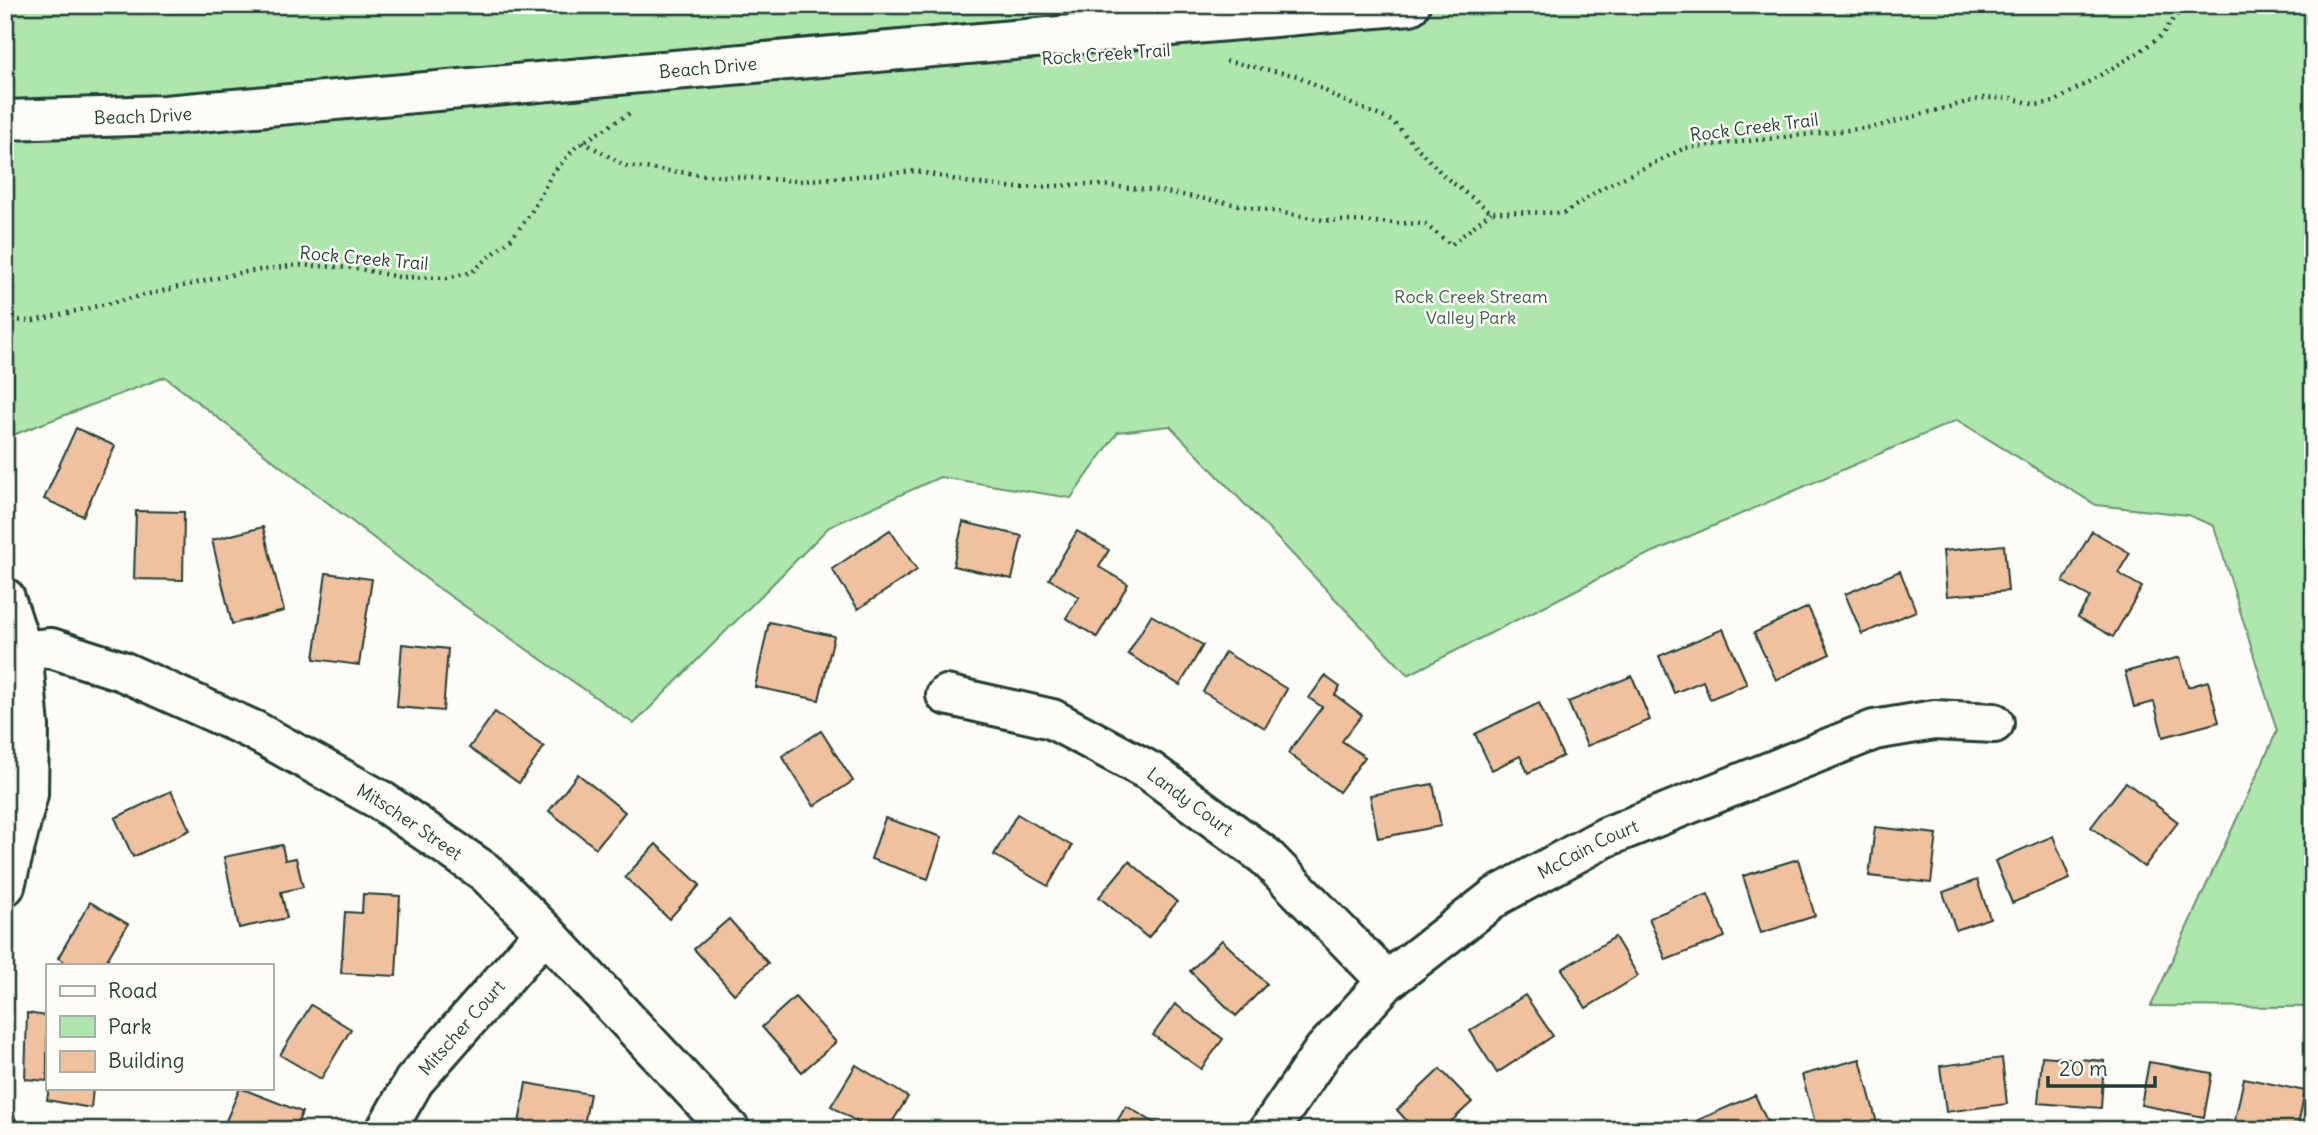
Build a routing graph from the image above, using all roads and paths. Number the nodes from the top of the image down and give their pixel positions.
1 (1410, 5) edge
2 (2184, 5) edge
3 (1218, 60) dead end
4 (641, 108) dead end
5 (5, 120) edge
6 (583, 142) junction
7 (1491, 212) junction
8 (5, 320) edge
9 (5, 598) edge
10 (14, 651) edge
11 (946, 695) dead end
12 (1994, 723) dead end
13 (5, 886) edge
14 (545, 932) junction
15 (1387, 981) junction
16 (386, 1130) edge
17 (730, 1130) edge
18 (1269, 1130) edge

1 - 5 street, Beach Drive
2 - 7 path, Rock Creek Trail
3 - 7 path
4 - 6 path, Rock Creek Trail
6 - 7 path
6 - 8 path, Rock Creek Trail
9 - 10 street
10 - 13 street
10 - 14 street, Mitscher Street
11 - 15 street, Landy Court
12 - 15 street, McCain Court
14 - 16 street, Mitscher Court
14 - 17 street, Mitscher Street
15 - 18 street, McCain Court

